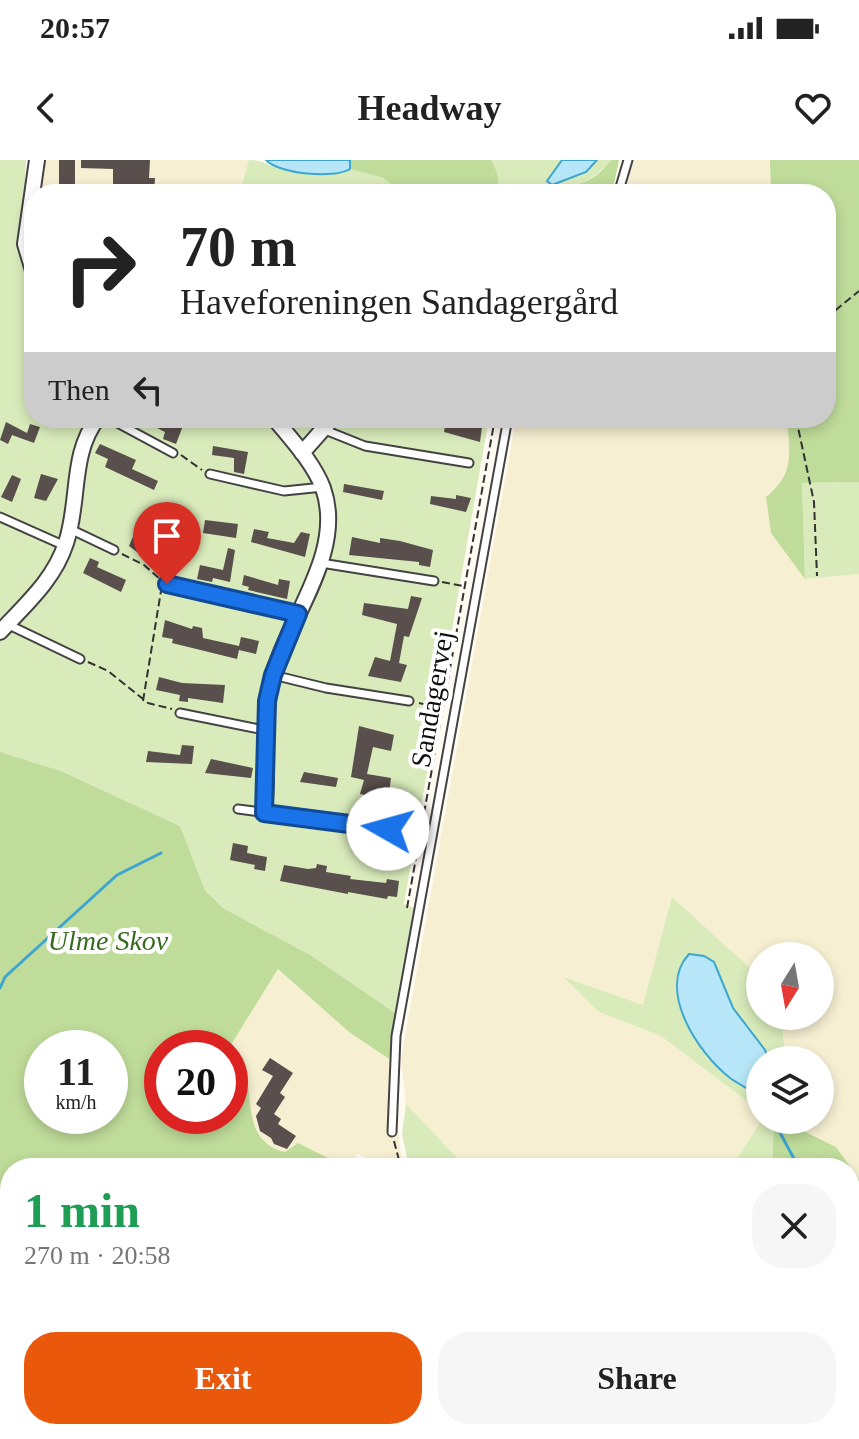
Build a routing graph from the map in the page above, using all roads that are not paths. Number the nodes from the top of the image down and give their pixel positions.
1 (37, 160) edge
2 (628, 160) edge
3 (34, 184) edge
4 (621, 184) edge
5 (92, 428) edge
6 (127, 428) edge
7 (282, 428) edge
8 (325, 428) edge
9 (336, 428) edge
10 (506, 428) edge
11 (173, 453) road end
12 (302, 453) junction
13 (469, 463) dead end
14 (210, 474) road end
15 (323, 487) junction
16 (0, 517) edge
17 (70, 529) junction
18 (65, 546) junction
19 (114, 550) road end
20 (319, 562) junction
21 (434, 581) road end
22 (167, 584) dead end
23 (298, 614) junction
24 (4, 628) edge
25 (80, 659) road end
26 (273, 675) junction
27 (409, 701) road end
28 (180, 713) road end
29 (264, 730) junction
30 (238, 809) dead end
31 (264, 813) junction
32 (388, 829) road end
33 (392, 1132) road end

1 - 3 street
2 - 4 lane
5 - 17 street
6 - 11 lane
7 - 12 street
8 - 12 street
9 - 13 lane
10 - 33 lane, Sandagervej
12 - 15 street
14 - 15 lane
15 - 20 street
16 - 18 lane
17 - 18 street
17 - 19 lane
18 - 24 street
20 - 21 lane
20 - 23 street
22 - 23 lane
23 - 26 street
24 - 25 lane
26 - 27 lane
26 - 29 street
28 - 29 lane
29 - 31 street
30 - 31 lane
31 - 32 lane

